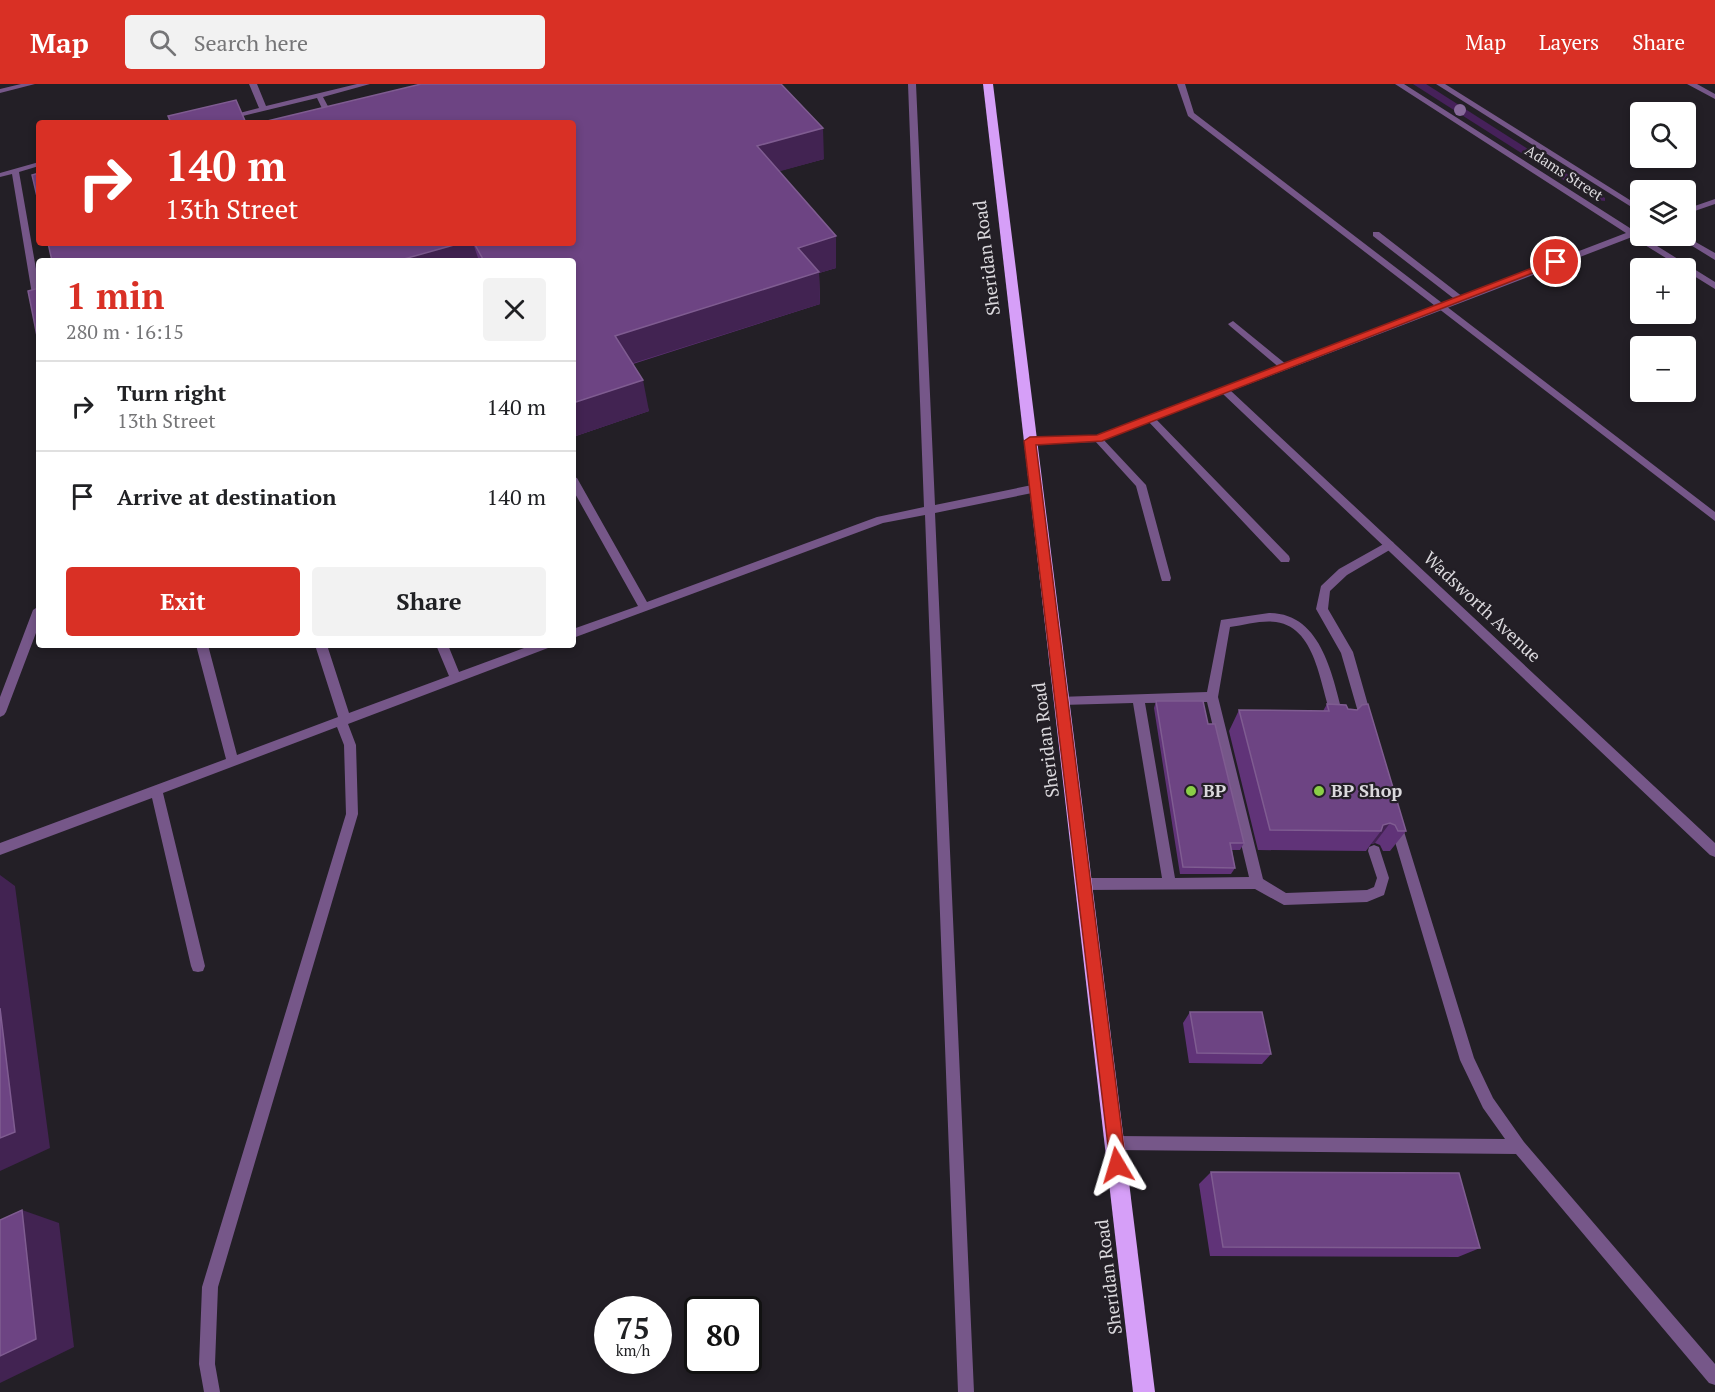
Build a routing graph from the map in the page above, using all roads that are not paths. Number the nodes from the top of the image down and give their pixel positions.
1 (31, 84) edge
2 (253, 84) edge
3 (366, 84) edge
4 (912, 84) edge
5 (988, 84) edge
6 (1181, 84) edge
7 (1399, 84) edge
8 (1440, 84) edge
9 (1691, 84) edge
10 (0, 91) edge
11 (319, 95) junction
12 (1715, 97) edge
13 (263, 109) junction
14 (217, 120) edge
15 (332, 120) edge
16 (36, 165) edge
17 (15, 171) junction
18 (0, 175) edge
19 (1715, 201) edge
20 (1630, 204) edge
21 (1696, 208) edge
22 (1630, 227) edge
23 (1376, 234) dead end
24 (1630, 234) edge
25 (1658, 246) edge
26 (1696, 246) edge
27 (1715, 257) edge
28 (1715, 286) edge
29 (36, 294) edge
30 (1460, 299) junction
31 (1440, 307) junction
32 (1233, 324) dead end
33 (1284, 367) junction
34 (1224, 390) junction
35 (1150, 418) junction
36 (1098, 439) junction
37 (1030, 441) junction
38 (576, 486) edge
39 (1037, 488) junction
40 (928, 512) junction
41 (1715, 518) edge
42 (1389, 545) junction
43 (1285, 559) dead end
44 (1166, 578) dead end
45 (644, 607) junction
46 (36, 618) edge
47 (576, 633) edge
48 (203, 648) edge
49 (322, 648) edge
50 (443, 648) edge
51 (536, 648) edge
52 (456, 678) junction
53 (1212, 697) junction
54 (1138, 699) junction
55 (1062, 700) junction
56 (0, 712) edge
57 (343, 720) junction
58 (1340, 726) edge
59 (1370, 732) edge
60 (233, 762) junction
61 (156, 790) junction
62 (1393, 813) edge
63 (0, 849) edge
64 (1374, 850) edge
65 (1715, 851) edge
66 (1257, 883) junction
67 (1084, 884) junction
68 (1170, 884) junction
69 (198, 966) dead end
70 (1115, 1143) junction
71 (1519, 1147) junction
72 (1715, 1377) edge
73 (212, 1392) edge
74 (966, 1392) edge
75 (1144, 1392) edge

1 - 10 street
2 - 13 street
3 - 11 street
4 - 40 street
5 - 37 highway, Sheridan Road
6 - 31 street
7 - 22 street, Adams Street
8 - 20 street, Adams Street
9 - 12 street
11 - 13 street
11 - 15 street
13 - 14 street
16 - 17 street
17 - 18 street
17 - 29 street
19 - 21 street
23 - 30 street
24 - 30 street
25 - 28 street, Adams Street
26 - 27 street
30 - 31 street
31 - 33 street
31 - 41 street
32 - 33 street
33 - 34 street
34 - 35 street
34 - 42 street, Wadsworth Avenue
35 - 36 street
35 - 43 street
36 - 37 street
36 - 44 street
37 - 39 highway, Sheridan Road
38 - 45 street
39 - 40 street
39 - 55 highway, Sheridan Road
40 - 45 street
40 - 74 street
42 - 59 street
42 - 65 street, Wadsworth Avenue
45 - 47 street
46 - 56 street
48 - 60 street
49 - 57 street
50 - 52 street
51 - 52 street
52 - 57 street
53 - 54 street
53 - 58 street
53 - 66 street
54 - 55 street
54 - 68 street
55 - 67 highway, Sheridan Road
57 - 60 street
57 - 73 street
60 - 61 street
61 - 63 street
61 - 69 street
62 - 71 street
64 - 66 street
66 - 68 street
67 - 68 street
67 - 70 highway, Sheridan Road
70 - 71 street
70 - 75 highway, Sheridan Road
71 - 72 street

